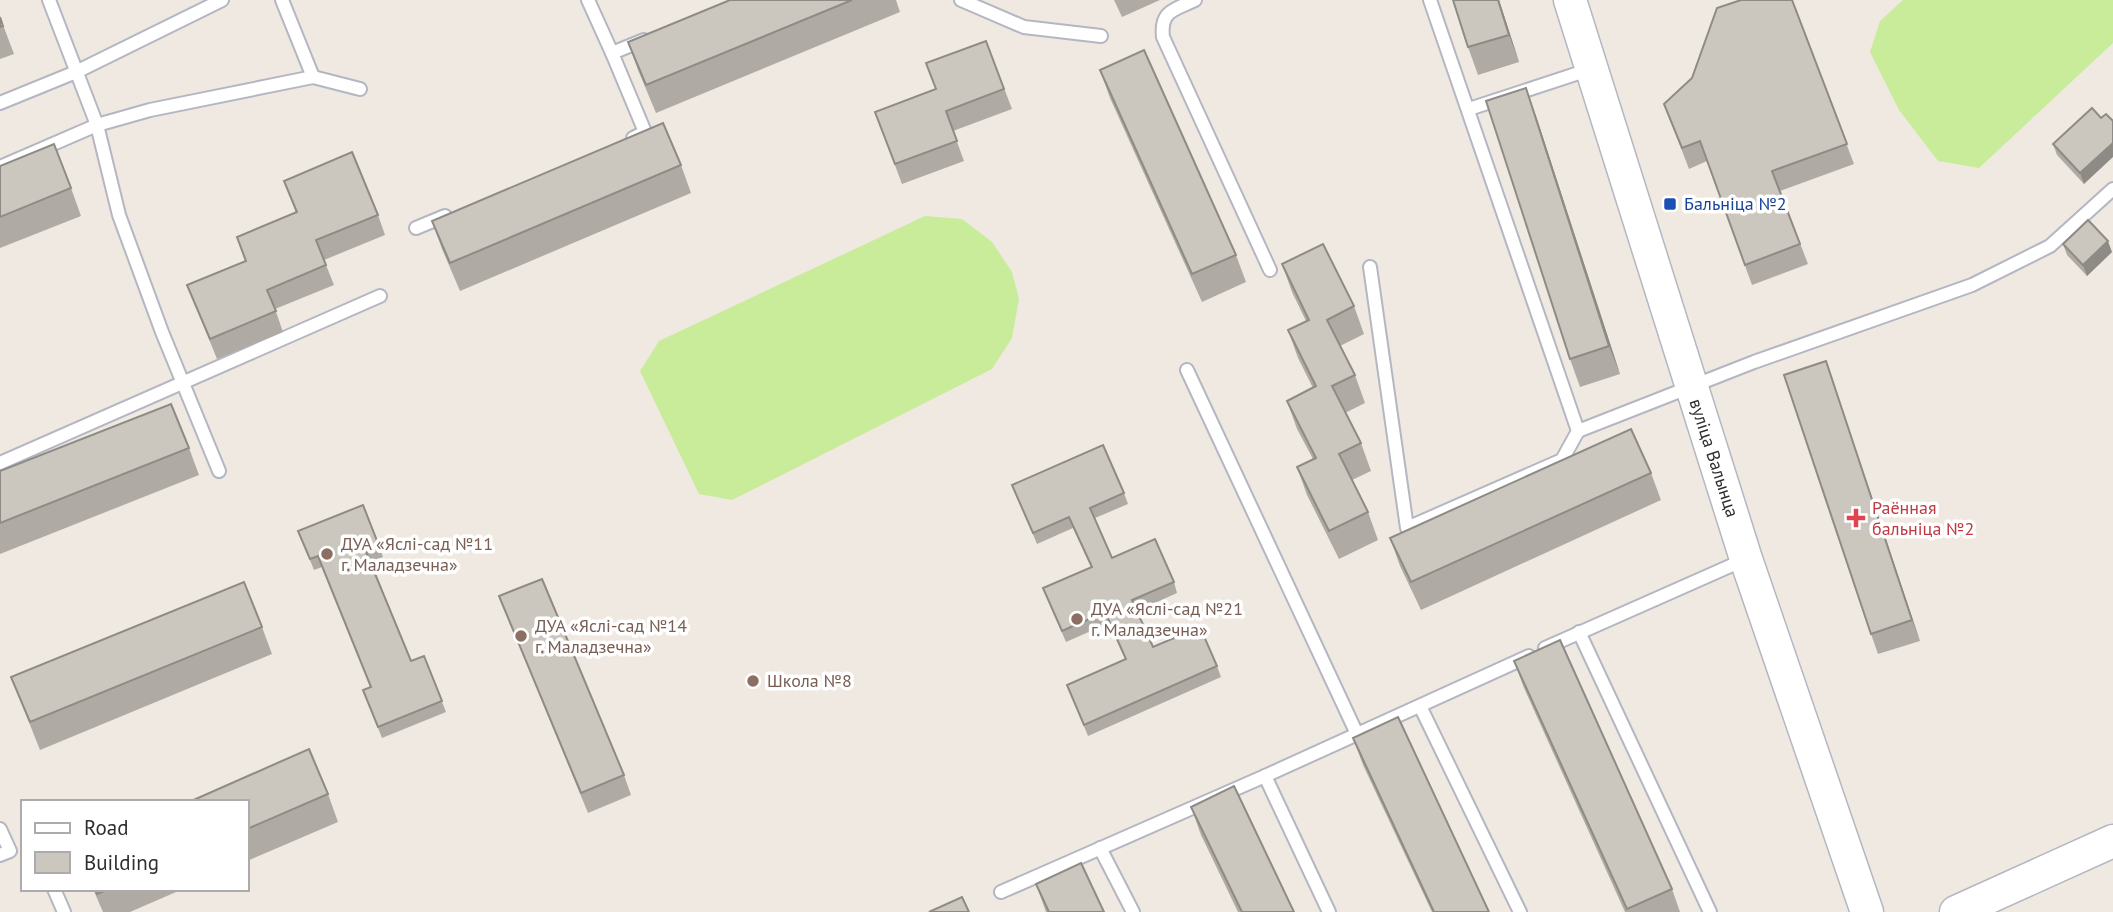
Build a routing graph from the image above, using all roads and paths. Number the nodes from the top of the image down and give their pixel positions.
1 (49, 0) edge
2 (222, 0) edge
3 (282, 0) edge
4 (588, 0) edge
5 (961, 0) edge
6 (1195, 0) edge
7 (1430, 0) edge
8 (1570, 0) edge
9 (660, 34) edge
10 (1101, 36) dead end
11 (611, 53) junction
12 (1592, 69) junction
13 (76, 72) junction
14 (313, 77) junction
15 (360, 89) dead end
16 (0, 103) edge
17 (1469, 109) junction
18 (97, 125) junction
19 (620, 143) edge
20 (0, 167) edge
21 (2113, 189) edge
22 (454, 212) edge
23 (416, 228) dead end
24 (1370, 267) dead end
25 (1270, 270) dead end
26 (380, 296) dead end
27 (1187, 370) dead end
28 (184, 384) junction
29 (1691, 387) junction
30 (1578, 432) junction
31 (0, 463) edge
32 (219, 471) dead end
33 (1746, 559) junction
34 (1579, 632) junction
35 (1420, 706) junction
36 (1357, 734) junction
37 (1265, 776) junction
38 (0, 829) edge
39 (2113, 841) edge
40 (1100, 848) junction
41 (5, 853) edge
42 (55, 891) edge
43 (1001, 892) dead end
44 (1971, 909) edge
45 (64, 912) edge
46 (1133, 912) edge
47 (1329, 912) edge
48 (1520, 912) edge
49 (1710, 912) edge
50 (1867, 912) edge

1 - 13 lane
2 - 13 lane
3 - 14 lane
4 - 11 lane
5 - 10 lane
6 - 25 lane
7 - 17 lane
8 - 12 street, вуліца Валынца
9 - 11 lane
11 - 19 lane
12 - 17 lane
12 - 29 street, вуліца Валынца
13 - 16 lane
13 - 18 lane
14 - 15 lane
14 - 18 lane
17 - 30 lane
18 - 20 lane
18 - 28 lane
21 - 29 lane
22 - 23 lane
24 - 30 lane
26 - 28 lane
27 - 36 lane
28 - 31 lane
28 - 32 lane
29 - 30 lane
29 - 33 street, вуліца Валынца
33 - 34 lane
33 - 50 street, вуліца Валынца
34 - 35 lane
34 - 49 lane
35 - 36 lane
35 - 48 lane
36 - 37 lane
37 - 40 lane
37 - 47 lane
38 - 41 lane
39 - 44 street
40 - 43 lane
40 - 46 lane
42 - 45 lane

